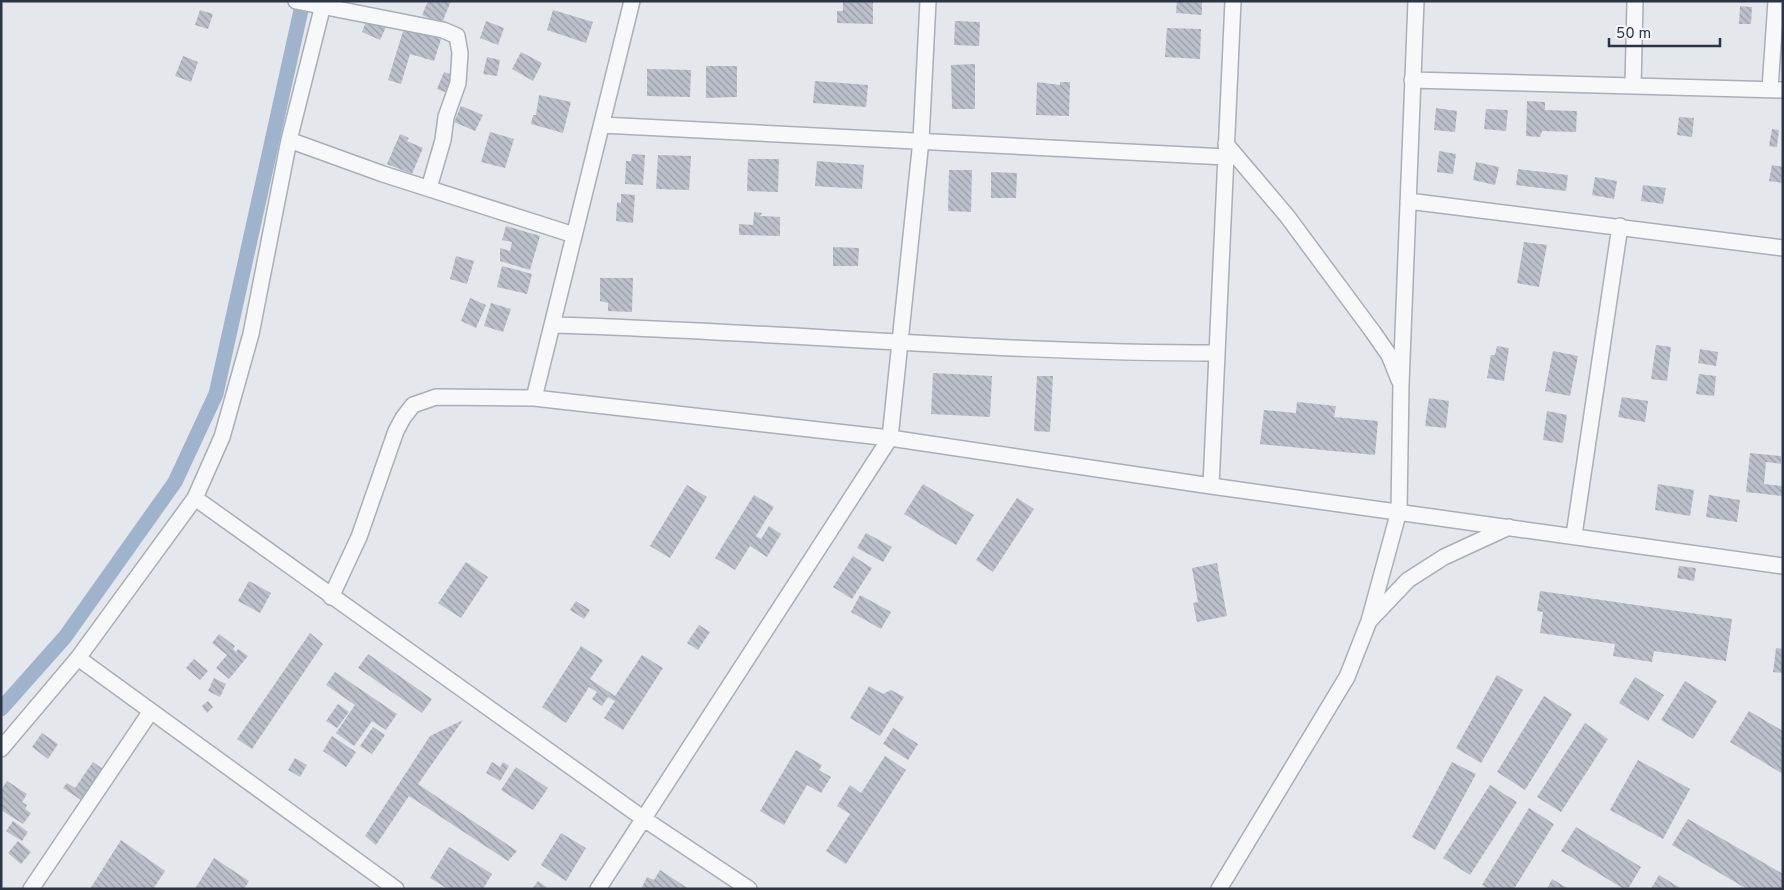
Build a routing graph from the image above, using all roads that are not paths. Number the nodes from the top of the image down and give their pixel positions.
1 (632, 1) edge
2 (928, 1) edge
3 (1233, 1) edge
4 (1416, 1) edge
5 (1635, 1) edge
6 (1776, 1) edge
7 (298, 2) edge
8 (323, 4) edge
9 (1412, 80) junction
10 (1633, 86) junction
11 (1776, 89) edge
12 (602, 125) junction
13 (289, 140) junction
14 (921, 140) junction
15 (1226, 151) junction
16 (429, 188) junction
17 (1408, 201) junction
18 (1620, 226) junction
19 (574, 234) junction
20 (1783, 248) edge
21 (552, 325) junction
22 (899, 343) junction
23 (1216, 353) junction
24 (1401, 384) junction
25 (534, 398) junction
26 (890, 438) junction
27 (1211, 486) junction
28 (194, 498) junction
29 (1399, 511) junction
30 (1510, 526) junction
31 (1574, 535) junction
32 (1783, 566) edge
33 (331, 596) junction
34 (1369, 621) junction
35 (78, 658) junction
36 (151, 711) junction
37 (1, 749) edge
38 (644, 819) junction
39 (31, 889) edge
40 (396, 889) edge
41 (598, 889) edge
42 (749, 889) edge
43 (1219, 889) edge

1 - 12 street
2 - 14 street
3 - 15 street
4 - 9 street
5 - 10 street
6 - 11 street
7 - 8 street
8 - 13 street
8 - 16 street
9 - 10 street
9 - 17 street
10 - 11 street
12 - 14 street
12 - 19 street
13 - 16 street
13 - 28 street
14 - 15 street
14 - 22 street
15 - 23 street
15 - 24 street
16 - 19 street
17 - 18 street
17 - 24 street
18 - 20 street
18 - 31 street
19 - 21 street
21 - 22 street
21 - 25 street
22 - 23 street
22 - 26 street
23 - 27 street
24 - 29 street
25 - 26 street
25 - 33 street
26 - 27 street
26 - 38 street
27 - 29 street
28 - 33 street
28 - 35 street
29 - 30 street
29 - 34 street
30 - 31 street
30 - 34 street
31 - 32 street
33 - 38 street
34 - 43 street
35 - 36 street
35 - 37 street
36 - 39 street
36 - 40 street
38 - 41 street
38 - 42 street

